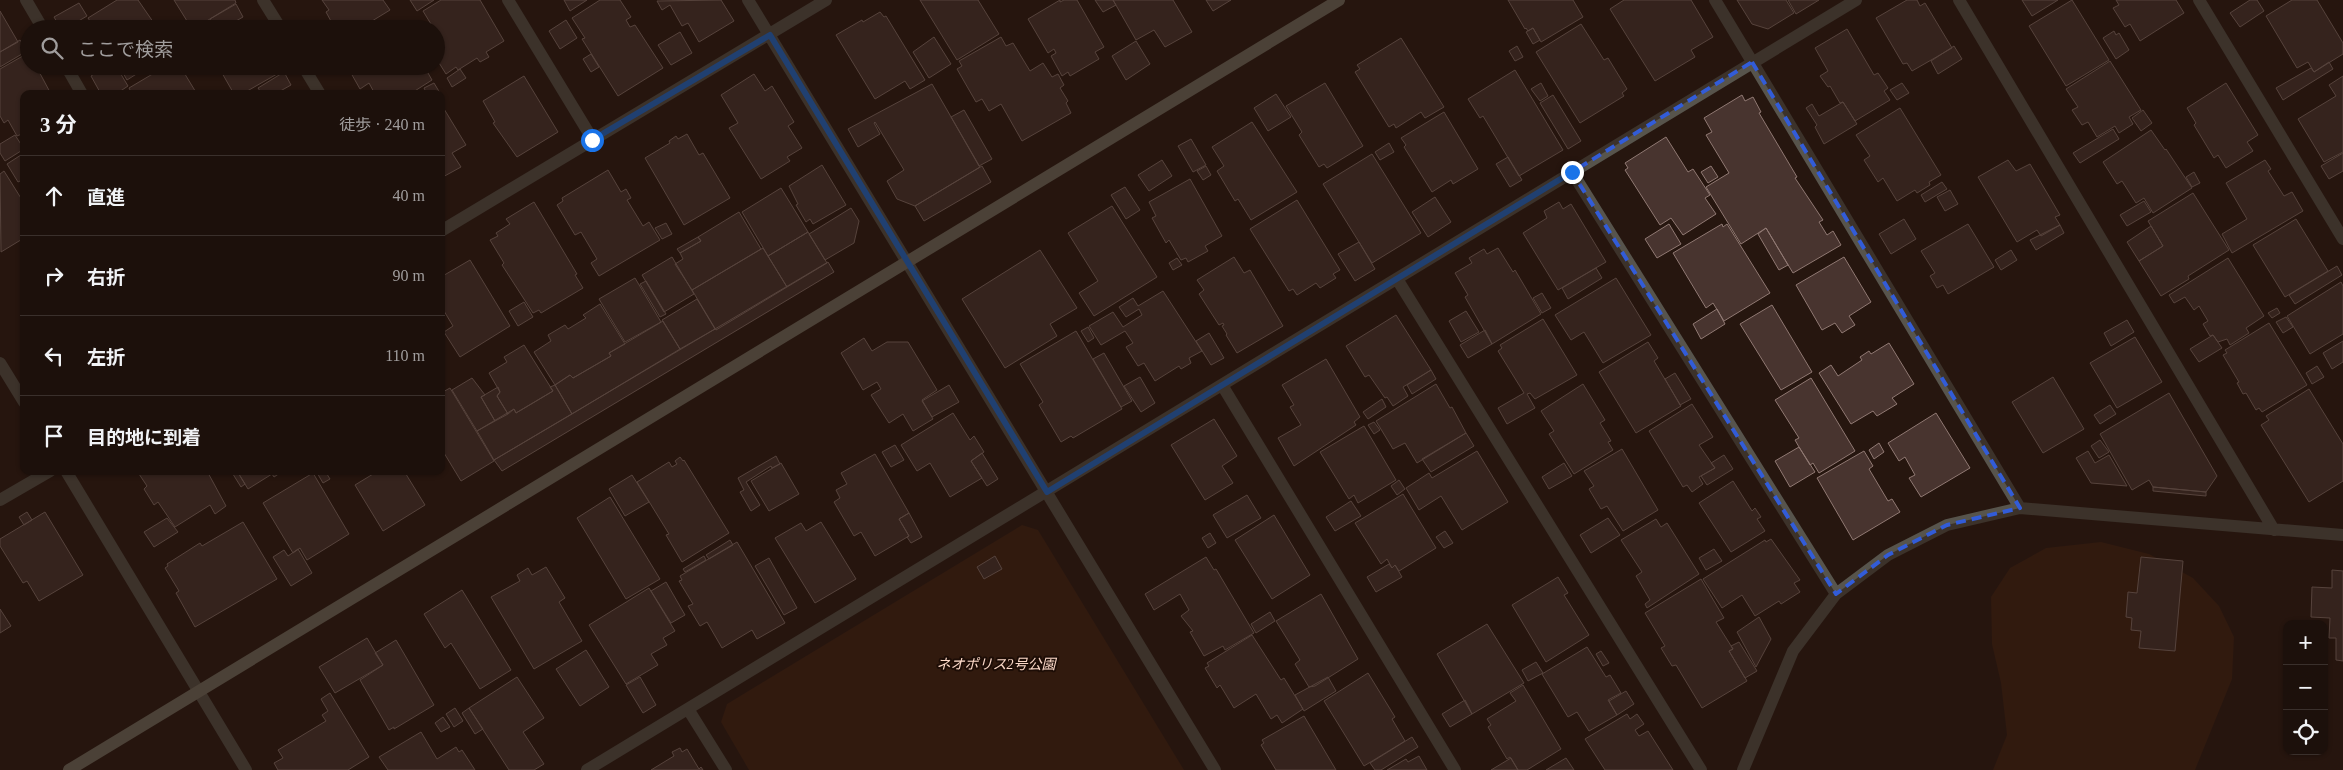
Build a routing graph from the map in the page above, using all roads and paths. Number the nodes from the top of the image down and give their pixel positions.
1 (26, 0) edge
2 (263, 0) edge
3 (508, 0) edge
4 (748, 0) edge
5 (826, 0) edge
6 (1339, 0) edge
7 (1715, 0) edge
8 (1856, 0) edge
9 (1959, 0) edge
10 (2199, 0) edge
11 (38, 20) edge
12 (275, 20) edge
13 (770, 35) junction
14 (1752, 62) junction
15 (71, 75) edge
16 (308, 75) edge
17 (80, 90) edge
18 (318, 90) edge
19 (592, 140) junction
20 (1572, 172) junction
21 (445, 229) edge
22 (2343, 239) edge
23 (908, 262) junction
24 (1397, 279) junction
25 (0, 363) edge
26 (1222, 385) junction
27 (20, 396) edge
28 (43, 475) edge
29 (68, 475) edge
30 (1047, 492) junction
31 (0, 500) edge
32 (2020, 508) junction
33 (2274, 530) junction
34 (2343, 535) edge
35 (1836, 594) junction
36 (199, 692) junction
37 (688, 709) junction
38 (69, 770) edge
39 (246, 770) edge
40 (587, 770) edge
41 (726, 770) edge
42 (1215, 770) edge
43 (1454, 770) edge
44 (1701, 770) edge
45 (1743, 770) edge

1 - 11 street
2 - 12 street
3 - 19 street
4 - 13 street
5 - 13 street
6 - 23 street
7 - 14 street
8 - 14 street
9 - 33 street
10 - 22 street
13 - 19 street
13 - 23 street
14 - 20 street
14 - 32 street
15 - 17 street
16 - 18 street
19 - 21 street
20 - 24 street
20 - 35 street
23 - 30 street
23 - 36 street
24 - 26 street
24 - 44 street
25 - 27 street
26 - 30 street
26 - 43 street
28 - 31 street
29 - 36 street
30 - 37 street
30 - 42 street
32 - 33 street
32 - 35 street
33 - 34 street
35 - 45 street
36 - 38 street
36 - 39 street
37 - 40 street
37 - 41 street

